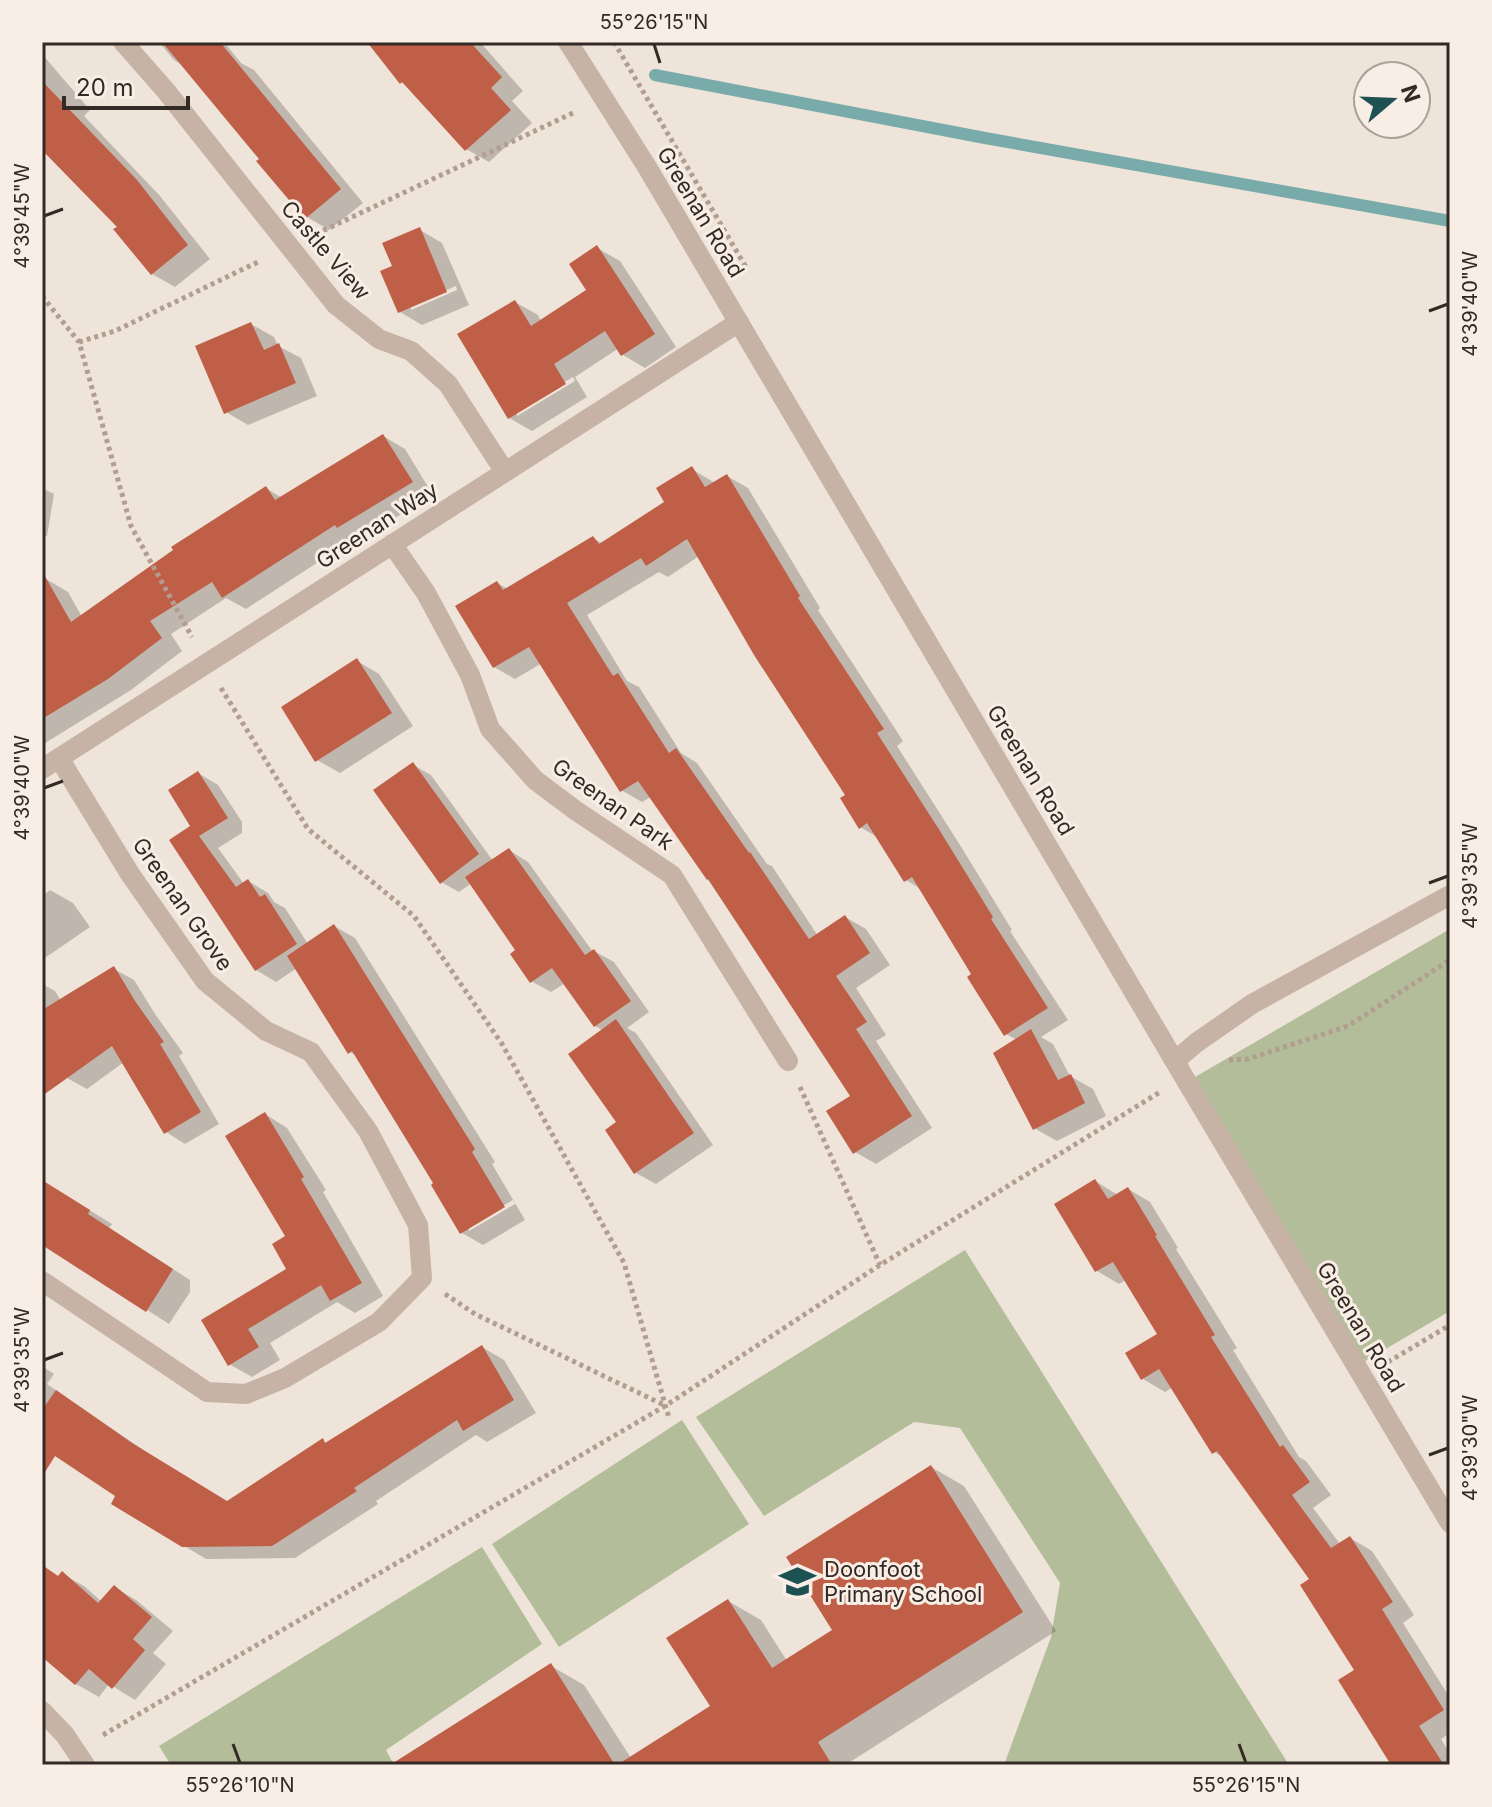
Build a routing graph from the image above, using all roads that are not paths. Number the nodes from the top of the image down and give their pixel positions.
1 (123, 42) edge
2 (568, 42) edge
3 (739, 322) junction
4 (505, 472) junction
5 (392, 544) junction
6 (51, 763) edge
7 (1450, 895) edge
8 (788, 1061) road end
9 (1179, 1069) junction
10 (42, 1281) edge
11 (1450, 1523) edge
12 (42, 1711) edge
13 (80, 1758) edge

1 - 4 street, Castle View
2 - 3 street, Greenan Road
3 - 4 street, Greenan Way
3 - 9 street, Greenan Road
4 - 5 street, Greenan Way
5 - 6 street, Greenan Way
5 - 8 street, Greenan Park
6 - 10 street, Greenan Grove
7 - 9 street
9 - 11 street, Greenan Road
12 - 13 street

